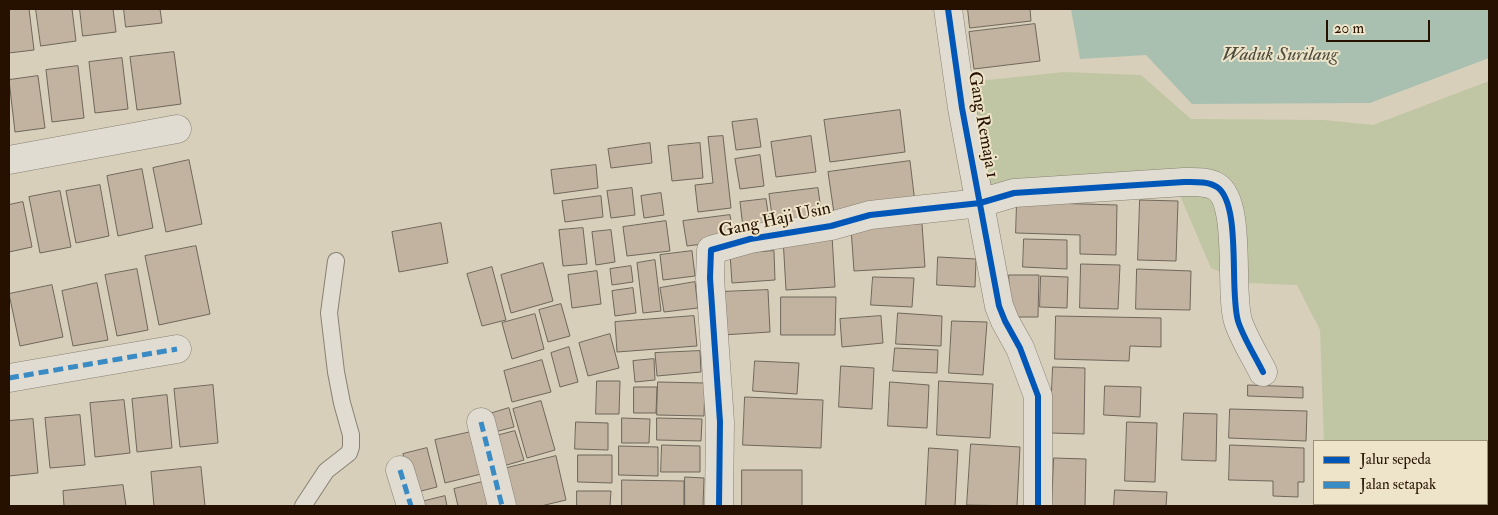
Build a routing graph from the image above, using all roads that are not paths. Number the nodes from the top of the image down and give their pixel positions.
1 (948, 9) edge
2 (177, 129) dead end
3 (9, 160) edge
4 (980, 202) junction
5 (336, 261) dead end
6 (177, 349) dead end
7 (1263, 372) dead end
8 (9, 378) edge
9 (481, 422) dead end
10 (400, 470) dead end
11 (303, 506) edge
12 (411, 506) edge
13 (502, 506) edge
14 (719, 506) edge
15 (1038, 506) edge

1 - 4 street, Gang Remaja 1
2 - 3 street
4 - 7 street
4 - 14 street, Gang Haji Usin
4 - 15 street, Gang Remaja 1
5 - 11 lane
6 - 8 street
9 - 13 street
10 - 12 street

